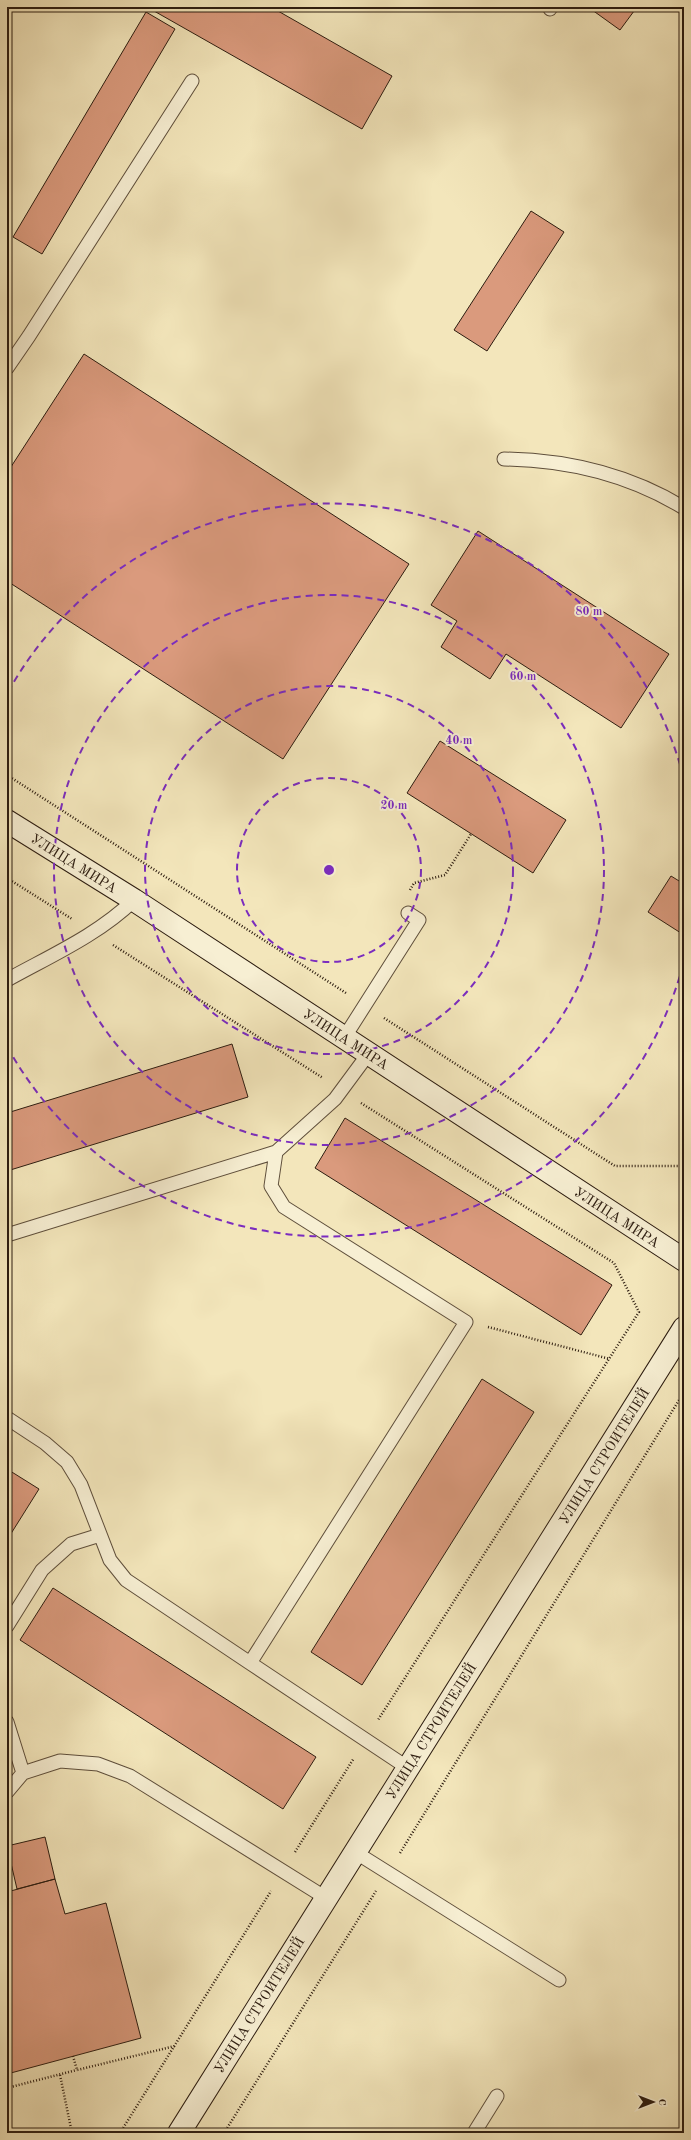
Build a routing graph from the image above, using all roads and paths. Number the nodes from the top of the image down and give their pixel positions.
1 (192, 81) dead end
2 (7, 368) edge
3 (504, 459) dead end
4 (684, 508) edge
5 (7, 775) edge
6 (7, 821) edge
7 (471, 834) dead end
8 (410, 890) dead end
9 (134, 900) junction
10 (408, 913) dead end
11 (7, 980) edge
12 (365, 1005) junction
13 (344, 1038) junction
14 (369, 1054) junction
15 (276, 1152) junction
16 (684, 1166) edge
17 (7, 1235) edge
18 (684, 1260) edge
19 (466, 1322) junction
20 (684, 1328) edge
21 (610, 1358) dead end
22 (684, 1392) edge
23 (7, 1418) edge
24 (100, 1535) junction
25 (7, 1626) edge
26 (250, 1663) junction
27 (7, 1722) edge
28 (408, 1768) junction
29 (23, 1774) junction
30 (7, 1792) edge
31 (355, 1852) junction
32 (388, 1872) junction
33 (326, 1898) junction
34 (559, 1980) dead end
35 (175, 2046) dead end
36 (73, 2056) dead end
37 (77, 2070) junction
38 (60, 2075) junction
39 (7, 2088) edge
40 (497, 2096) dead end
41 (72, 2133) edge
42 (179, 2133) edge
43 (224, 2133) edge
44 (474, 2133) edge

1 - 2 lane
3 - 4 lane
5 - 12 path
6 - 9 main road, УЛИЦА МИРА
7 - 8 path
9 - 11 lane
9 - 13 main road, УЛИЦА МИРА
10 - 12 lane
12 - 13 lane
12 - 16 path
13 - 14 main road, УЛИЦА МИРА
14 - 15 lane
14 - 18 main road, УЛИЦА МИРА
15 - 17 lane
15 - 19 lane
19 - 21 path
19 - 26 lane
20 - 28 main road, УЛИЦА СТРОИТЕЛЕЙ
22 - 32 path
23 - 24 lane
24 - 25 lane
24 - 26 lane
26 - 28 lane
27 - 29 lane
28 - 31 main road, УЛИЦА СТРОИТЕЛЕЙ
29 - 30 lane
29 - 33 lane
31 - 32 lane
31 - 33 main road, УЛИЦА СТРОИТЕЛЕЙ
32 - 34 lane
32 - 43 path
33 - 42 main road, УЛИЦА СТРОИТЕЛЕЙ
35 - 37 path
36 - 37 path
37 - 38 path
38 - 39 path
38 - 41 path
40 - 44 lane

